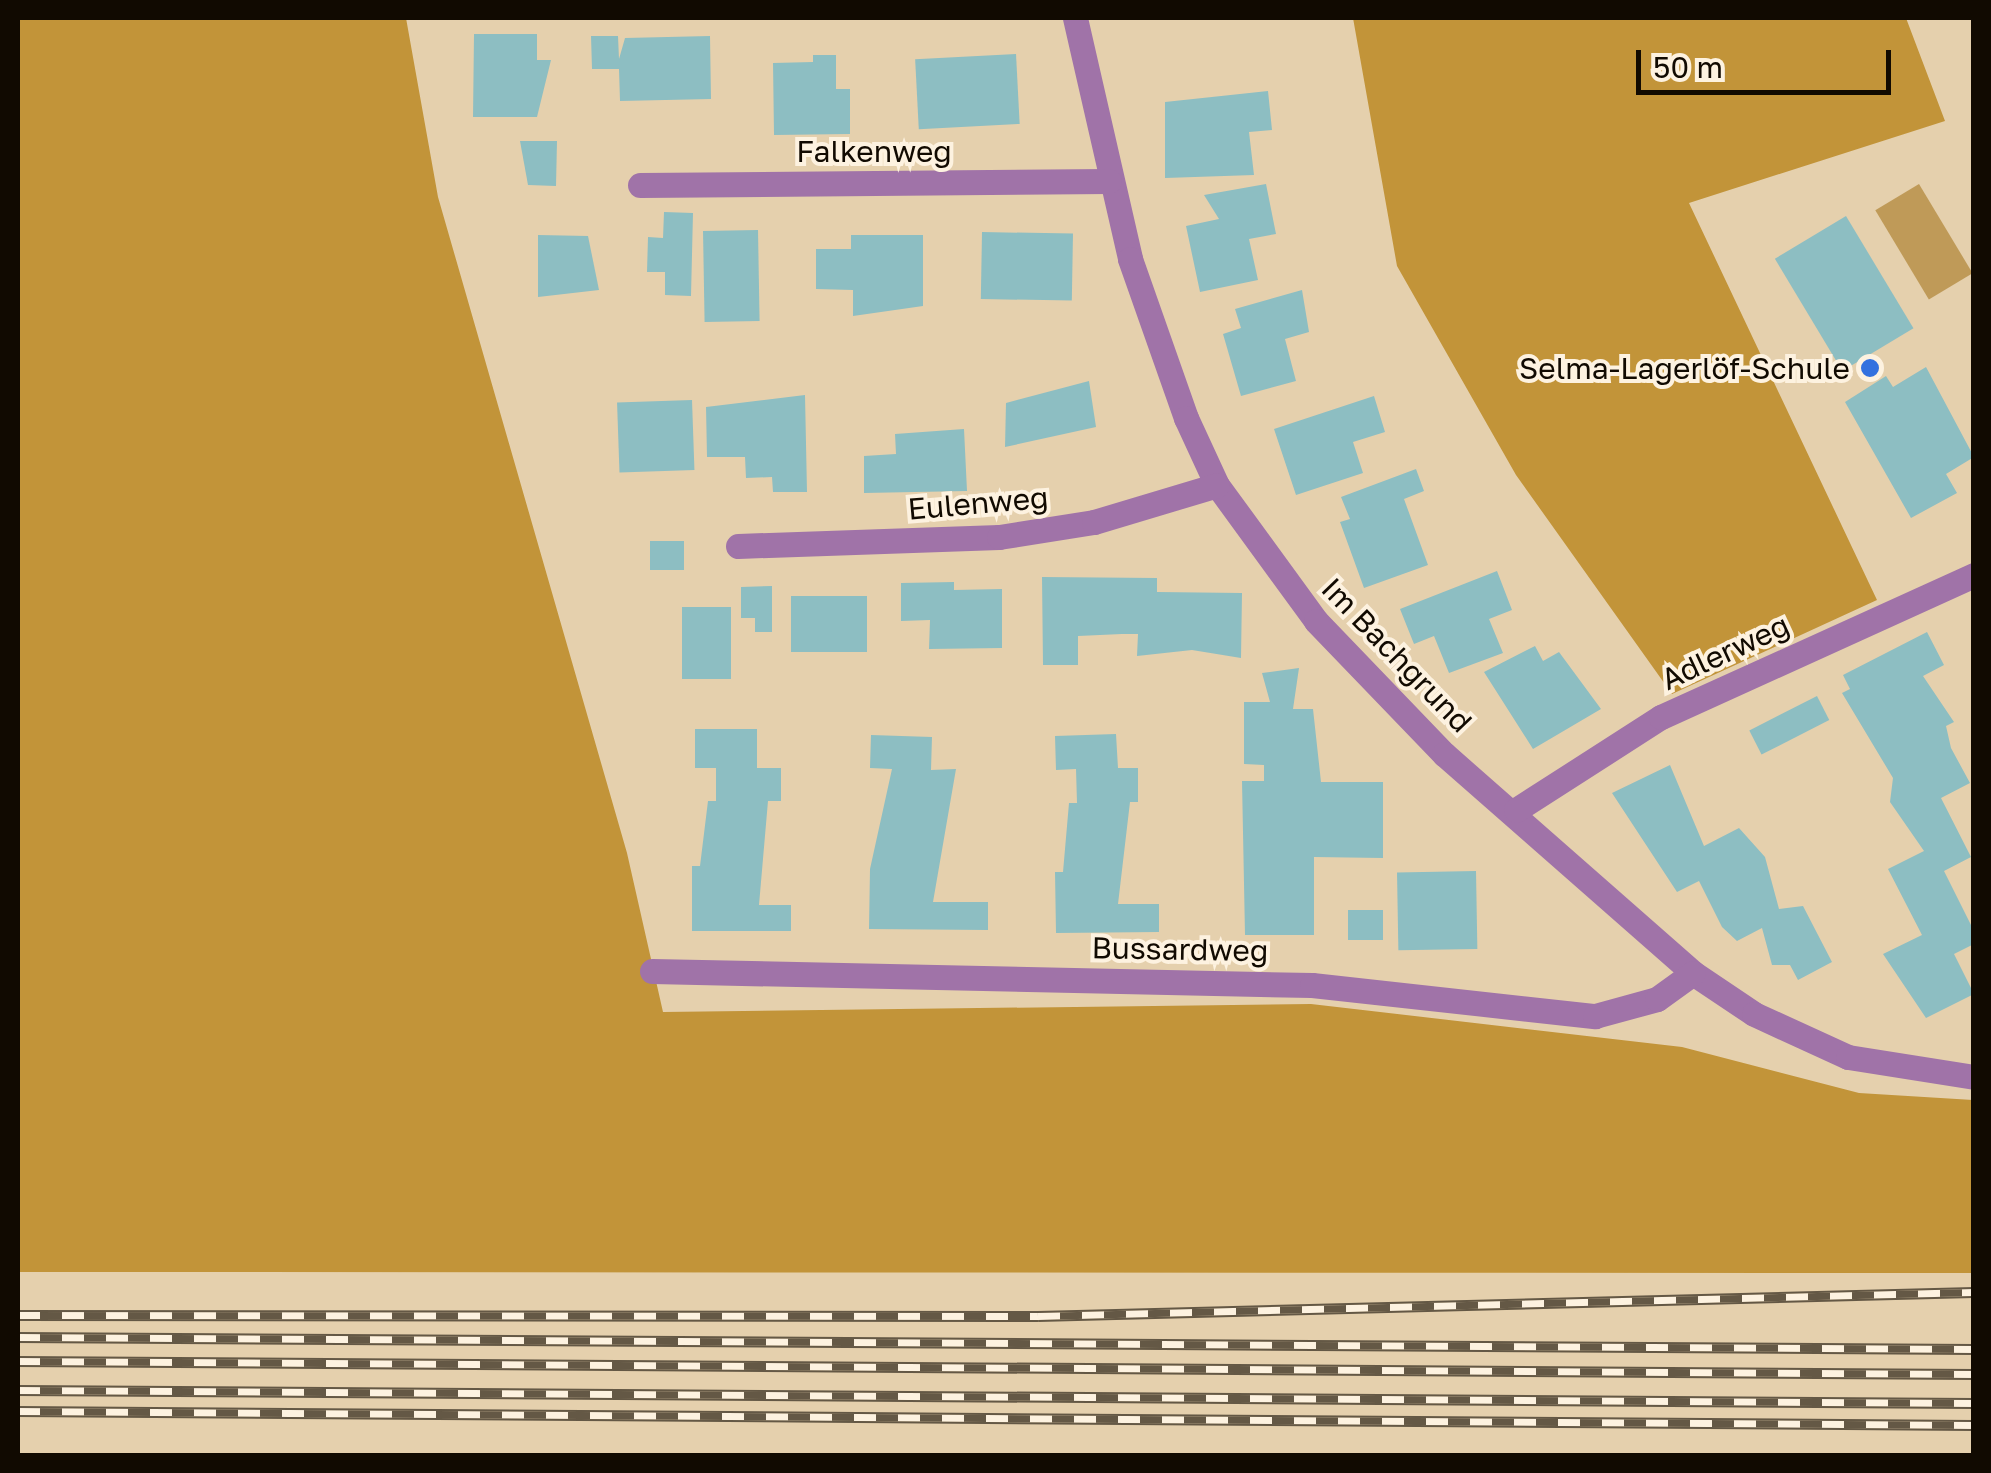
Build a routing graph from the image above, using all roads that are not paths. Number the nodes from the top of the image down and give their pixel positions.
1 (1075, 18) edge
2 (1109, 181) junction
3 (640, 185) dead end
4 (1217, 486) junction
5 (738, 546) dead end
6 (1974, 575) edge
7 (1516, 810) junction
8 (652, 971) dead end
9 (1693, 974) junction
10 (1974, 1076) edge

1 - 2 street, Im Bachgrund
2 - 3 street, Falkenweg
2 - 4 street, Im Bachgrund
4 - 5 street, Eulenweg
4 - 7 street, Im Bachgrund
6 - 7 street, Adlerweg
7 - 9 street, Im Bachgrund
8 - 9 street, Bussardweg
9 - 10 street, Im Bachgrund

